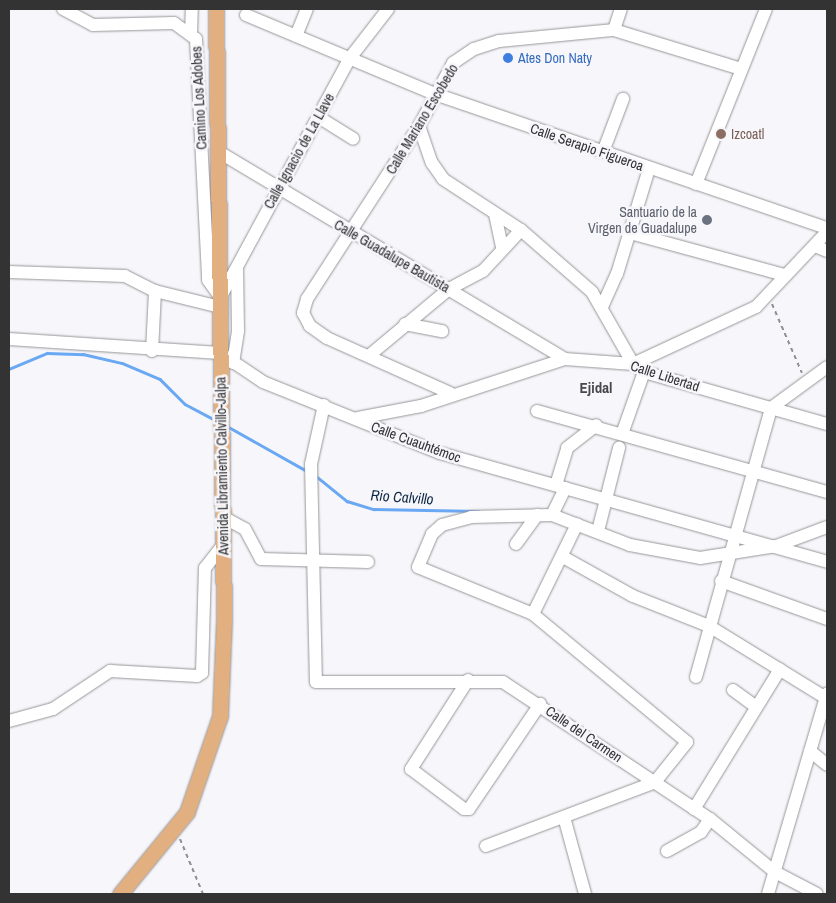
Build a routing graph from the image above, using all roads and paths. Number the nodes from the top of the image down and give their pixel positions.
1 (63, 9) edge
2 (192, 9) edge
3 (216, 9) edge
4 (306, 9) edge
5 (388, 9) edge
6 (621, 9) edge
7 (766, 9) edge
8 (246, 15) dead end
9 (614, 30) junction
10 (191, 33) junction
11 (296, 36) junction
12 (350, 58) junction
13 (741, 69) junction
14 (435, 94) junction
15 (623, 99) dead end
16 (320, 118) junction
17 (419, 126) junction
18 (353, 140) dead end
19 (220, 152) junction
20 (603, 152) junction
21 (649, 169) junction
22 (696, 184) junction
23 (277, 189) junction
24 (495, 214) junction
25 (827, 228) edge
26 (521, 230) junction
27 (827, 232) edge
28 (630, 233) junction
29 (352, 234) junction
30 (815, 246) junction
31 (502, 247) junction
32 (827, 251) edge
33 (236, 267) junction
34 (9, 272) edge
35 (785, 275) junction
36 (449, 289) junction
37 (155, 291) junction
38 (767, 296) junction
39 (220, 301) junction
40 (602, 307) junction
41 (405, 324) junction
42 (442, 331) dead end
43 (9, 339) edge
44 (152, 351) junction
45 (220, 353) junction
46 (371, 354) junction
47 (565, 359) junction
48 (233, 363) junction
49 (633, 364) junction
50 (827, 368) edge
51 (644, 372) junction
52 (806, 385) junction
53 (450, 393) junction
54 (324, 405) junction
55 (771, 408) junction
56 (537, 411) dead end
57 (358, 418) junction
58 (827, 424) edge
59 (596, 426) junction
60 (622, 434) junction
61 (619, 448) dead end
62 (753, 471) junction
63 (561, 487) junction
64 (827, 492) edge
65 (605, 501) junction
66 (538, 515) junction
67 (552, 515) junction
68 (223, 517) junction
69 (577, 524) junction
70 (827, 527) edge
71 (598, 531) junction
72 (734, 535) junction
73 (516, 544) dead end
74 (223, 545) junction
75 (776, 546) junction
76 (728, 556) junction
77 (563, 557) junction
78 (314, 562) junction
79 (368, 562) dead end
80 (827, 562) edge
81 (721, 581) junction
82 (532, 614) junction
83 (827, 619) edge
84 (709, 626) junction
85 (780, 669) junction
86 (696, 677) dead end
87 (468, 680) junction
88 (733, 690) dead end
89 (827, 696) edge
90 (540, 704) junction
91 (754, 704) junction
92 (9, 721) edge
93 (810, 751) junction
94 (827, 765) edge
95 (655, 782) junction
96 (694, 808) junction
97 (564, 817) junction
98 (710, 819) junction
99 (176, 829) junction
100 (486, 846) dead end
101 (667, 851) dead end
102 (775, 872) junction
103 (120, 894) edge
104 (203, 894) edge
105 (585, 894) edge
106 (768, 894) edge
107 (817, 894) edge

1 - 10 street, Camino Los Adobes
2 - 10 street
3 - 19 main road, Avenida Libramiento Calvillo-Jalpa
4 - 11 street
5 - 12 street, Calle Ignacio de La Llave
6 - 9 street
7 - 13 street
8 - 11 street, Calle Serapio Figueroa
9 - 13 street, Calle Mariano Escobedo
9 - 14 street, Calle Mariano Escobedo
10 - 39 street, Camino Los Adobes
11 - 12 street, Calle Serapio Figueroa
12 - 14 street, Calle Serapio Figueroa
12 - 16 street, Calle Ignacio de La Llave
13 - 22 street
14 - 17 street, Calle Mariano Escobedo
14 - 20 street, Calle Serapio Figueroa
15 - 20 street
16 - 18 street
16 - 23 street, Calle Ignacio de La Llave
17 - 24 street
17 - 29 street, Calle Mariano Escobedo
19 - 23 street, Calle Guadalupe Bautista
19 - 39 main road, Avenida Libramiento Calvillo-Jalpa
20 - 21 street, Calle Serapio Figueroa
21 - 22 street, Calle Serapio Figueroa
21 - 28 street
22 - 25 street, Calle Serapio Figueroa
23 - 29 street, Calle Guadalupe Bautista
23 - 33 street, Calle Ignacio de La Llave
24 - 26 street
24 - 31 street
26 - 31 street
26 - 40 street
27 - 30 street
28 - 35 street
28 - 40 street
29 - 36 street, Calle Guadalupe Bautista
29 - 46 street, Calle Mariano Escobedo
30 - 32 street
30 - 35 street
31 - 36 street
33 - 39 street, Calle Ignacio de La Llave
33 - 48 street
34 - 37 street
35 - 38 street
36 - 41 street
36 - 47 street, Calle Guadalupe Bautista
37 - 39 street
37 - 44 street
38 - 49 street
38 - 52 path
39 - 45 main road, Avenida Libramiento Calvillo-Jalpa
40 - 49 street
41 - 42 street
41 - 46 street
43 - 44 street
44 - 45 street
45 - 48 street, Calle Cuauhtémoc
45 - 68 main road, Avenida Libramiento Calvillo-Jalpa
46 - 53 street
47 - 49 street, Calle Libertad
47 - 53 street, Calle Libertad
48 - 54 street, Calle Cuauhtémoc
49 - 51 street, Calle Libertad
50 - 52 street
51 - 55 street, Calle Libertad
51 - 60 street
52 - 55 street
53 - 57 street, Calle Libertad
54 - 57 street, Calle Cuauhtémoc
54 - 78 street
55 - 58 street, Calle Libertad
55 - 62 street
56 - 59 street
57 - 63 street, Calle Cuauhtémoc
59 - 60 street
59 - 63 street
60 - 62 street
61 - 65 street
62 - 64 street
62 - 72 street
63 - 65 street, Calle Cuauhtémoc
63 - 67 street
65 - 71 street
65 - 72 street, Calle Cuauhtémoc
66 - 67 street
66 - 73 street
66 - 82 street
67 - 69 street
68 - 74 main road, Avenida Libramiento Calvillo-Jalpa
68 - 78 street
69 - 71 street
69 - 77 street
70 - 75 street
71 - 76 street
72 - 75 street, Calle Cuauhtémoc
72 - 76 street
74 - 92 street
74 - 99 main road, Avenida Libramiento Calvillo-Jalpa
75 - 76 street
75 - 80 street, Calle Cuauhtémoc
76 - 81 street
77 - 82 street
77 - 84 street
78 - 79 street
78 - 87 street, Calle del Carmen
81 - 83 street
81 - 84 street
82 - 95 street
84 - 85 street
84 - 86 street
85 - 89 street
85 - 91 street
87 - 90 street, Calle del Carmen
87 - 90 street
88 - 91 street
89 - 93 street
90 - 95 street, Calle del Carmen
91 - 96 street
93 - 94 street
93 - 102 street
95 - 96 street, Calle del Carmen
95 - 97 street
96 - 98 street, Calle del Carmen
97 - 100 street
97 - 105 street
98 - 101 street
98 - 102 street, Calle del Carmen
99 - 103 main road, Avenida Libramiento Calvillo-Jalpa
99 - 104 path
102 - 106 street
102 - 107 street, Calle del Carmen

